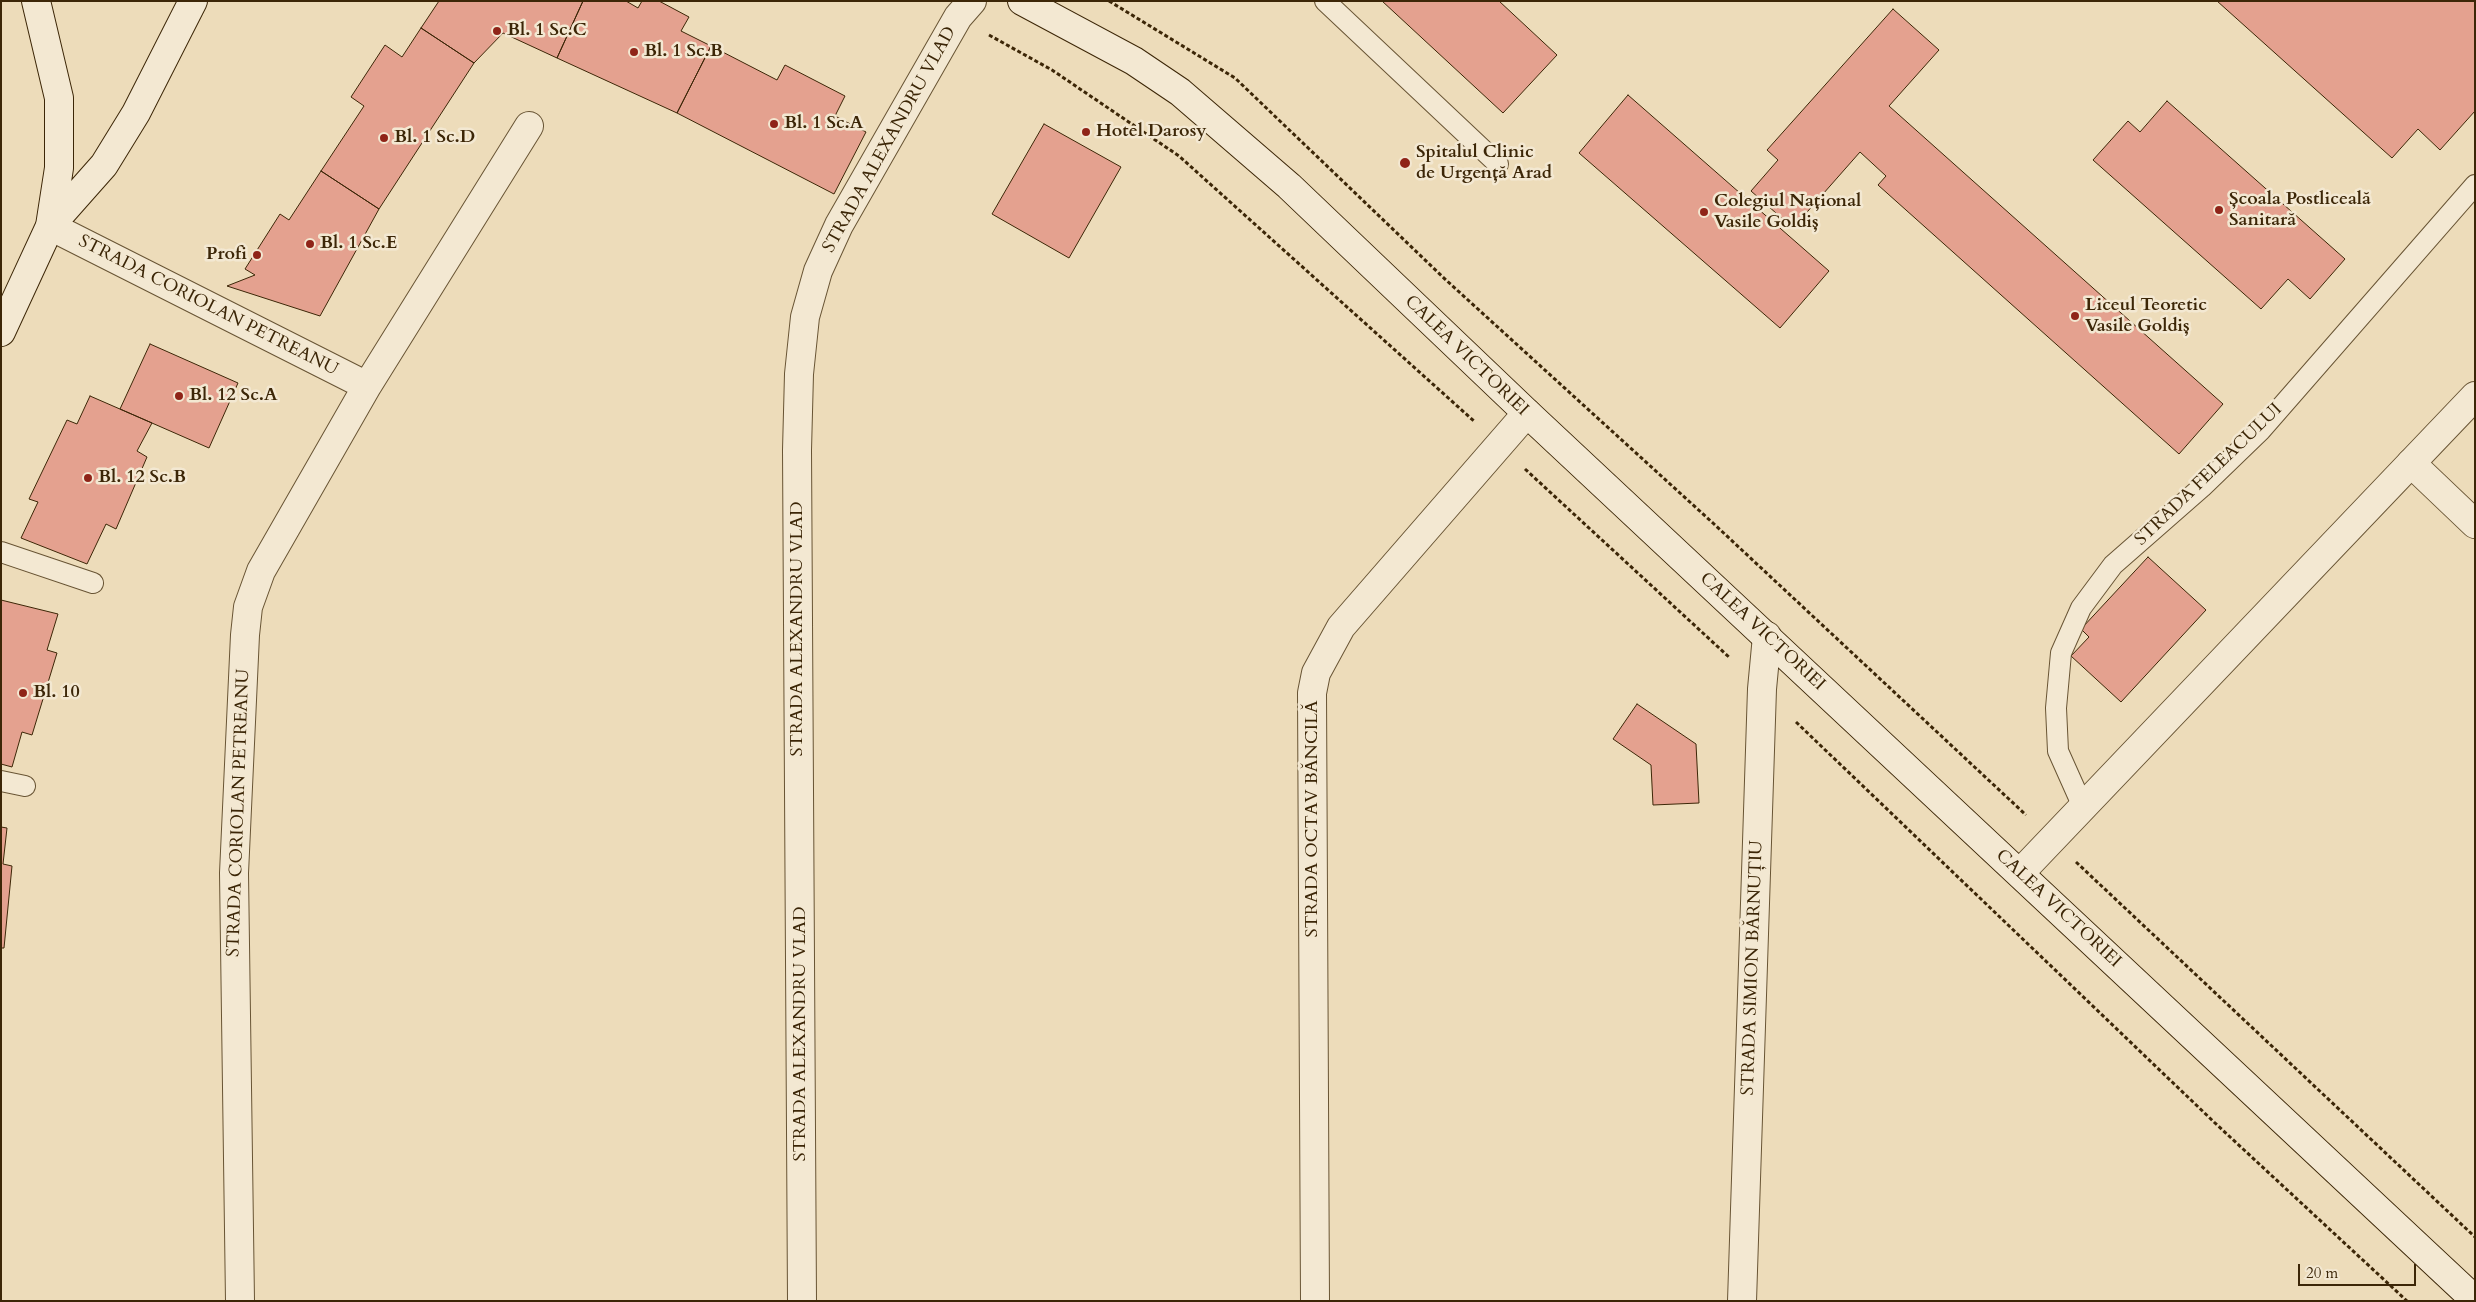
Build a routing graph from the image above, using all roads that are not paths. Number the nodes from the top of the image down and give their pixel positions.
1 (36, 1) edge
2 (192, 1) edge
3 (1022, 1) edge
4 (1325, 1) edge
5 (965, 9) edge
6 (529, 126) dead end
7 (1498, 164) dead end
8 (2475, 185) edge
9 (50, 226) junction
10 (1, 332) edge
11 (366, 386) junction
12 (2475, 396) edge
13 (1527, 413) junction
14 (2411, 463) junction
15 (2475, 524) edge
16 (1, 552) edge
17 (93, 583) dead end
18 (1767, 636) junction
19 (1, 781) edge
20 (25, 786) dead end
21 (2083, 807) junction
22 (2020, 873) junction
23 (2475, 1300) edge
24 (240, 1301) edge
25 (802, 1301) edge
26 (1315, 1301) edge
27 (1742, 1301) edge

1 - 9 street
2 - 9 street
3 - 13 street, CALEA VICTORIEI
4 - 7 lane
5 - 25 street, STRADA ALEXANDRU VLAD
6 - 11 street, STRADA CORIOLAN PETREANU
8 - 21 lane, STRADA FELEACULUI
9 - 10 street
9 - 11 street, STRADA CORIOLAN PETREANU
11 - 24 street, STRADA CORIOLAN PETREANU
12 - 14 street
13 - 18 street, CALEA VICTORIEI
13 - 26 street, STRADA OCTAV BĂNCILĂ
14 - 15 street
14 - 21 street
16 - 17 lane
18 - 22 street, CALEA VICTORIEI
18 - 27 street, STRADA SIMION BĂRNUȚIU
19 - 20 lane
21 - 22 street
22 - 23 street, CALEA VICTORIEI

